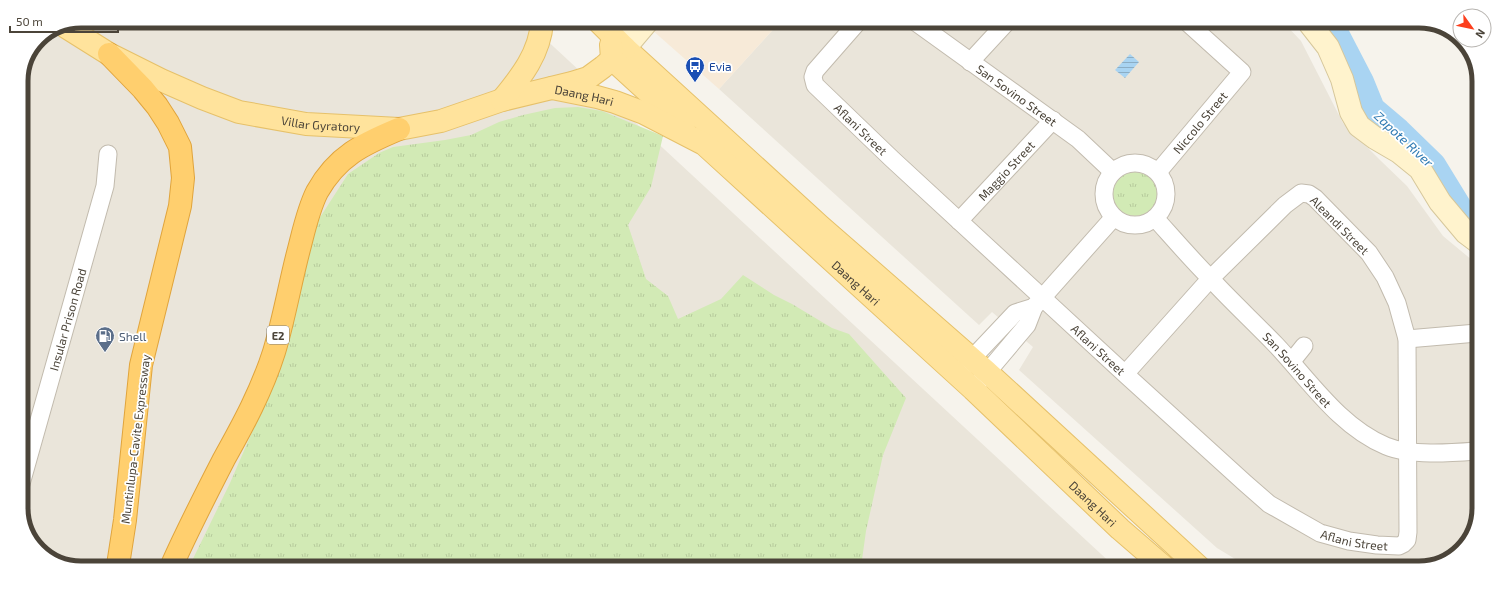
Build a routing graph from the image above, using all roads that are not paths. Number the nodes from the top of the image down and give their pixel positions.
1 (542, 28) edge
2 (633, 28) edge
3 (853, 28) edge
4 (924, 28) edge
5 (1001, 28) edge
6 (1194, 28) edge
7 (1313, 28) edge
8 (69, 30) edge
9 (613, 37) edge
10 (109, 54) junction
11 (970, 62) junction
12 (552, 88) junction
13 (502, 100) junction
14 (1053, 120) junction
15 (399, 129) junction
16 (704, 144) junction
17 (108, 154) dead end
18 (1113, 172) junction
19 (1158, 172) junction
20 (1114, 217) junction
21 (1155, 218) junction
22 (959, 221) junction
23 (1472, 238) edge
24 (1210, 279) junction
25 (1038, 302) junction
26 (1472, 333) edge
27 (1406, 339) junction
28 (1304, 346) dead end
29 (1292, 361) junction
30 (979, 366) junction
31 (1125, 374) junction
32 (965, 382) junction
33 (1472, 451) edge
34 (1407, 452) junction
35 (28, 459) edge
36 (1408, 532) joint
37 (119, 561) edge
38 (174, 561) edge
39 (1157, 561) edge
40 (1191, 561) edge

1 - 13 main road
2 - 9 street
3 - 22 street, Aflani Street
4 - 11 street, San Sovino Street
5 - 11 street
6 - 19 street, Niccolo Street
7 - 23 street
8 - 10 main road, Villar Gyratory
9 - 12 main road
9 - 16 main road
9 - 30 main road, Daang Hari
10 - 15 main road, Villar Gyratory
10 - 37 highway, Muntinlupa-Cavite Expressway
11 - 14 street, San Sovino Street
12 - 13 main road, Daang Hari
12 - 16 main road, Daang Hari
13 - 15 main road, Villar Gyratory
14 - 18 street, San Sovino Street
14 - 22 street, Maggio Street
15 - 38 highway, E2
16 - 32 main road, Daang Hari
17 - 35 street, Insular Prison Road
18 - 19 street
18 - 20 street
19 - 21 street
20 - 21 street
20 - 25 street
21 - 24 street, San Sovino Street
22 - 25 street, Aflani Street
24 - 27 street, Aleandi Street
24 - 29 street, San Sovino Street
24 - 31 street, Aleandi Street
25 - 30 street
25 - 31 street, Aflani Street
26 - 27 street
27 - 34 street, Aleandi Street
28 - 29 street
29 - 34 street, San Sovino Street
30 - 32 street
30 - 40 main road, Daang Hari
31 - 36 street, Aflani Street
32 - 39 main road, Daang Hari
33 - 34 street, San Sovino Street
34 - 36 street, Aleandi Street

